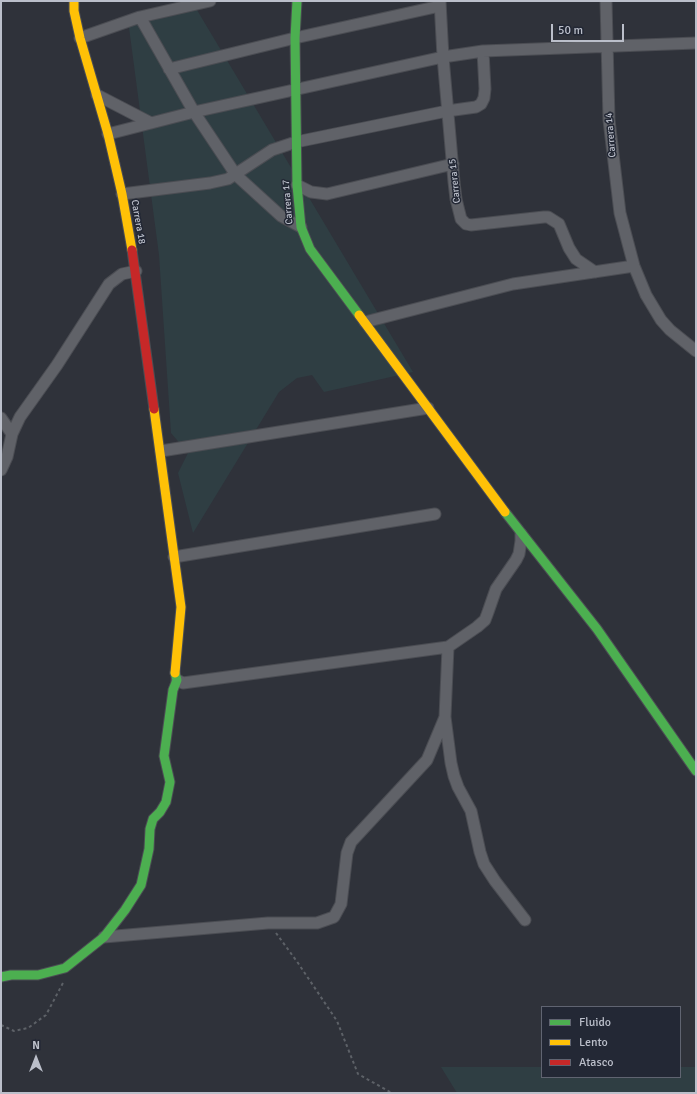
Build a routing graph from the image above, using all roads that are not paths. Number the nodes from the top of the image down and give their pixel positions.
1 (74, 1) edge
2 (210, 1) edge
3 (297, 1) edge
4 (606, 1) edge
5 (440, 3) edge
6 (140, 17) junction
7 (80, 38) junction
8 (295, 38) junction
9 (696, 43) edge
10 (607, 46) junction
11 (483, 51) junction
12 (443, 57) junction
13 (169, 69) junction
14 (296, 89) junction
15 (97, 95) junction
16 (447, 111) junction
17 (194, 112) junction
18 (151, 123) junction
19 (108, 134) junction
20 (296, 142) junction
21 (453, 164) junction
22 (236, 175) junction
23 (297, 185) junction
24 (122, 194) junction
25 (301, 227) junction
26 (634, 266) junction
27 (136, 271) junction
28 (595, 272) junction
29 (365, 322) junction
30 (696, 351) edge
31 (428, 408) junction
32 (1, 418) edge
33 (12, 434) junction
34 (161, 451) junction
35 (1, 470) edge
36 (435, 514) dead end
37 (521, 534) junction
38 (174, 557) junction
39 (448, 647) junction
40 (177, 680) junction
41 (445, 717) junction
42 (696, 771) edge
43 (525, 920) dead end
44 (104, 937) junction
45 (1, 977) edge

1 - 7 street, Carrera 18
2 - 6 street
3 - 8 street, Carrera 17
4 - 10 street, Carrera 14
5 - 8 street
5 - 12 street, Carrera 15
6 - 7 street
6 - 13 street
7 - 15 street, Carrera 18
8 - 13 street
8 - 14 street, Carrera 17
9 - 10 street
10 - 11 street
10 - 26 street, Carrera 14
11 - 12 street
11 - 16 street
12 - 14 street
12 - 16 street, Carrera 15
13 - 17 street
14 - 17 street
14 - 20 street, Carrera 17
15 - 18 street
15 - 19 street, Carrera 18
16 - 20 street
16 - 21 street, Carrera 15
17 - 18 street
17 - 22 street
18 - 19 street
19 - 24 street, Carrera 18
20 - 22 street
20 - 23 street, Carrera 17
21 - 23 street
21 - 28 street, Carrera 15
22 - 24 street
22 - 25 street
23 - 25 street, Carrera 17
24 - 27 street, Carrera 18
25 - 29 street, Carrera 17
26 - 28 street
26 - 30 street, Carrera 14
27 - 33 street
27 - 34 street, Carrera 18
28 - 29 street
29 - 31 street, Carrera 17
31 - 34 street
31 - 37 street, Carrera 17
32 - 33 street
33 - 35 street
34 - 38 street, Carrera 18
36 - 38 street
37 - 39 street
37 - 42 street, Carrera 17
38 - 40 street, Carrera 18
39 - 40 street
39 - 41 street
40 - 44 street, Carrera 18
41 - 43 street
41 - 44 street
44 - 45 street, Carrera 18

